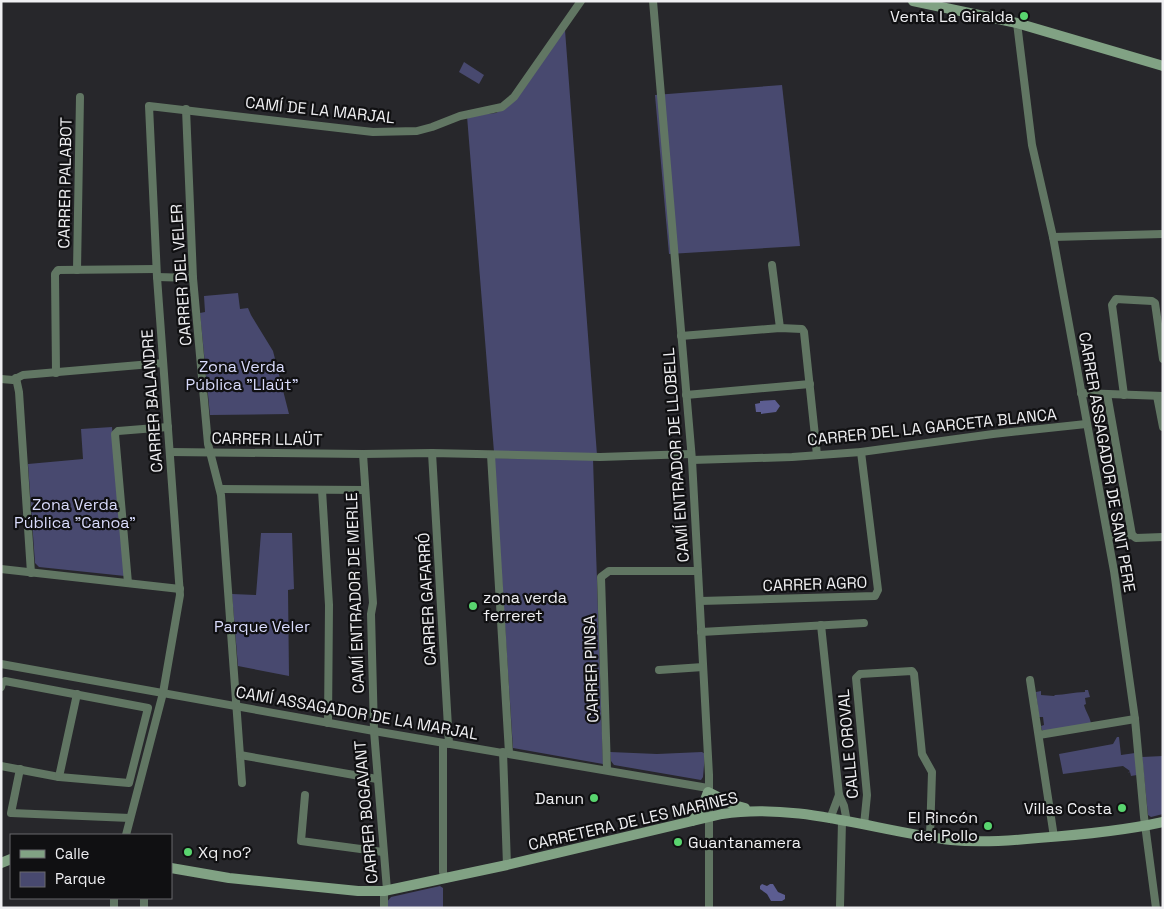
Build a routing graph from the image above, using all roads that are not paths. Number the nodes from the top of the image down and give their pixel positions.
1 (581, 1) edge
2 (653, 1) edge
3 (913, 1) edge
4 (1017, 23) junction
5 (1163, 66) edge
6 (80, 97) dead end
7 (149, 106) joint
8 (186, 109) junction
9 (1163, 234) edge
10 (1053, 237) junction
11 (772, 265) dead end
12 (77, 270) junction
13 (157, 273) junction
14 (193, 278) junction
15 (780, 328) junction
16 (681, 336) junction
17 (1163, 359) edge
18 (163, 363) junction
19 (56, 373) junction
20 (16, 378) junction
21 (1, 380) edge
22 (810, 384) junction
23 (1081, 393) junction
24 (1107, 394) junction
25 (1124, 394) junction
26 (686, 395) junction
27 (1160, 396) edge
28 (1086, 424) junction
29 (168, 427) junction
30 (1163, 427) edge
31 (170, 452) junction
32 (210, 452) junction
33 (861, 452) junction
34 (432, 453) junction
35 (363, 454) junction
36 (491, 455) junction
37 (817, 455) junction
38 (692, 457) junction
39 (220, 489) junction
40 (322, 490) junction
41 (365, 490) junction
42 (1132, 535) junction
43 (1108, 536) junction
44 (1163, 538) edge
45 (1, 569) edge
46 (698, 571) junction
47 (31, 573) junction
48 (128, 584) junction
49 (180, 589) junction
50 (700, 601) junction
51 (864, 622) dead end
52 (821, 625) junction
53 (701, 632) junction
54 (1, 664) edge
55 (702, 667) junction
56 (659, 670) dead end
57 (1030, 680) dead end
58 (1, 688) edge
59 (164, 693) junction
60 (77, 694) junction
61 (236, 707) junction
62 (1135, 719) junction
63 (328, 723) junction
64 (374, 731) junction
65 (1039, 735) junction
66 (446, 743) junction
67 (506, 753) junction
68 (240, 755) junction
69 (1, 766) edge
70 (20, 769) junction
71 (607, 770) junction
72 (59, 777) junction
73 (377, 779) junction
74 (242, 783) dead end
75 (708, 790) junction
76 (839, 795) junction
77 (305, 796) dead end
78 (755, 810) junction
79 (709, 817) junction
80 (130, 818) junction
81 (830, 819) junction
82 (692, 821) junction
83 (844, 821) junction
84 (1163, 822) edge
85 (864, 825) junction
86 (1145, 826) junction
87 (126, 834) edge
88 (930, 836) junction
89 (1054, 837) junction
90 (383, 852) junction
91 (507, 865) junction
92 (172, 868) edge
93 (445, 879) junction
94 (386, 891) junction
95 (840, 906) dead end
96 (384, 908) edge
97 (709, 908) edge
98 (1156, 908) edge

1 - 8 street, CAMÍ DE LA MARJAL
2 - 16 street, CAMÍ ENTRADOR DE LLOBELL
3 - 4 main road
4 - 5 main road
4 - 10 street, CARRER ASSAGADOR DE SANT PERE
6 - 12 street, CARRER PALABOT
7 - 8 street, CAMÍ DE LA MARJAL
7 - 13 street, CARRER BALANDRE
8 - 14 street, CARRER DEL VELER
9 - 10 street
10 - 23 street, CARRER ASSAGADOR DE SANT PERE
11 - 15 street
12 - 13 street, CARRER PALABOT
12 - 19 street, CARRER PALABOT
13 - 14 street, CARRER PALABOT
13 - 18 street, CARRER BALANDRE
14 - 32 street, CARRER DEL VELER
15 - 16 street
15 - 22 street
16 - 26 street, CAMÍ ENTRADOR DE LLOBELL
17 - 25 street
18 - 19 street
18 - 29 street, CARRER BALANDRE
19 - 20 street
20 - 21 street
20 - 47 street
22 - 26 street
22 - 37 street
23 - 24 street
23 - 28 street, CARRER ASSAGADOR DE SANT PERE
24 - 25 street
24 - 42 street
25 - 27 street
26 - 38 street, CAMÍ ENTRADOR DE LLOBELL
27 - 30 street
28 - 33 street, CARRER DEL LA GARCETA BLANCA
28 - 43 street, CARRER ASSAGADOR DE SANT PERE
29 - 31 street, CARRER BALANDRE
29 - 48 street
31 - 32 street, CARRER LLAÜT
31 - 49 street, CARRER BALANDRE
32 - 35 street, CARRER LLAÜT
32 - 39 street, CARRER DEL VELER
33 - 37 street, CARRER DEL LA GARCETA BLANCA
33 - 50 street, CARRER AGRO
34 - 35 street, CARRER LLAÜT
34 - 36 street, CARRER LLAÜT
34 - 66 street, CARRER GAFARRÓ
35 - 41 street, CAMÍ ENTRADOR DE MERLE
36 - 38 street, CARRER DEL LA GARCETA BLANCA
36 - 67 street
37 - 38 street, CARRER DEL LA GARCETA BLANCA
38 - 46 street, CAMÍ ENTRADOR DE LLOBELL
39 - 40 street
39 - 61 street, CARRER DEL VELER
40 - 41 street
40 - 63 street
41 - 64 street, CAMÍ ENTRADOR DE MERLE
42 - 43 street
42 - 44 street
43 - 62 street, CARRER ASSAGADOR DE SANT PERE
45 - 47 street
46 - 50 street, CAMÍ ENTRADOR DE LLOBELL
46 - 71 street, CARRER PINSA
47 - 48 street
48 - 49 street
49 - 59 street, CARRER BALANDRE
50 - 53 street, CAMÍ ENTRADOR DE LLOBELL
51 - 52 street
52 - 53 street
52 - 76 street
53 - 55 street, CAMÍ ENTRADOR DE LLOBELL
54 - 59 street, CAMÍ ASSAGADOR DE LA MARJAL
55 - 56 street
55 - 75 street, CAMÍ ENTRADOR DE LLOBELL
57 - 65 street
58 - 60 street
59 - 61 street, CAMÍ ASSAGADOR DE LA MARJAL
59 - 80 street, CARRER BALANDRE
60 - 72 street
60 - 72 street
61 - 63 street, CAMÍ ASSAGADOR DE LA MARJAL
61 - 68 street, CARRER DEL VELER
62 - 65 street
62 - 86 street, CARRER ASSAGADOR DE SANT PERE
63 - 64 street, CAMÍ ASSAGADOR DE LA MARJAL
64 - 66 street, CAMÍ ASSAGADOR DE LA MARJAL
64 - 73 street, CARRER BOGAVANT
65 - 89 street
66 - 67 street, CAMÍ ASSAGADOR DE LA MARJAL
66 - 93 street, CARRER GAFARRÓ
67 - 71 street, CAMÍ ASSAGADOR DE LA MARJAL
67 - 91 street
68 - 73 street
68 - 74 street, CARRER DEL VELER
69 - 70 street
70 - 72 street
70 - 80 street
71 - 75 street, CAMÍ ASSAGADOR DE LA MARJAL
73 - 90 street, CARRER BOGAVANT
75 - 78 main road
75 - 79 street, CAMÍ ENTRADOR DE LLOBELL
75 - 82 main road
76 - 81 street
76 - 83 street
77 - 90 street
78 - 79 main road, CARRETERA DE LES MARINES
78 - 81 main road, CARRETERA DE LES MARINES
79 - 82 main road, CARRETERA DE LES MARINES
79 - 97 street, CAMÍ ENTRADOR DE LLOBELL
80 - 87 street, CARRER BALANDRE
81 - 83 main road, CARRETERA DE LES MARINES
82 - 91 main road, CARRETERA DE LES MARINES
83 - 85 main road, CARRETERA DE LES MARINES
83 - 95 street
84 - 86 main road, CARRETERA DE LES MARINES
85 - 88 main road, CARRETERA DE LES MARINES
85 - 88 street, CALLE OROVAL
86 - 89 main road, CARRETERA DE LES MARINES
86 - 98 street, CARRER ASSAGADOR DE SANT PERE
88 - 89 main road, CARRETERA DE LES MARINES
90 - 94 street, CARRER BOGAVANT
91 - 93 main road, CARRETERA DE LES MARINES
92 - 94 main road, CARRETERA DE LES MARINES
93 - 94 main road, CARRETERA DE LES MARINES
94 - 96 street, CARRER BOGAVANT

